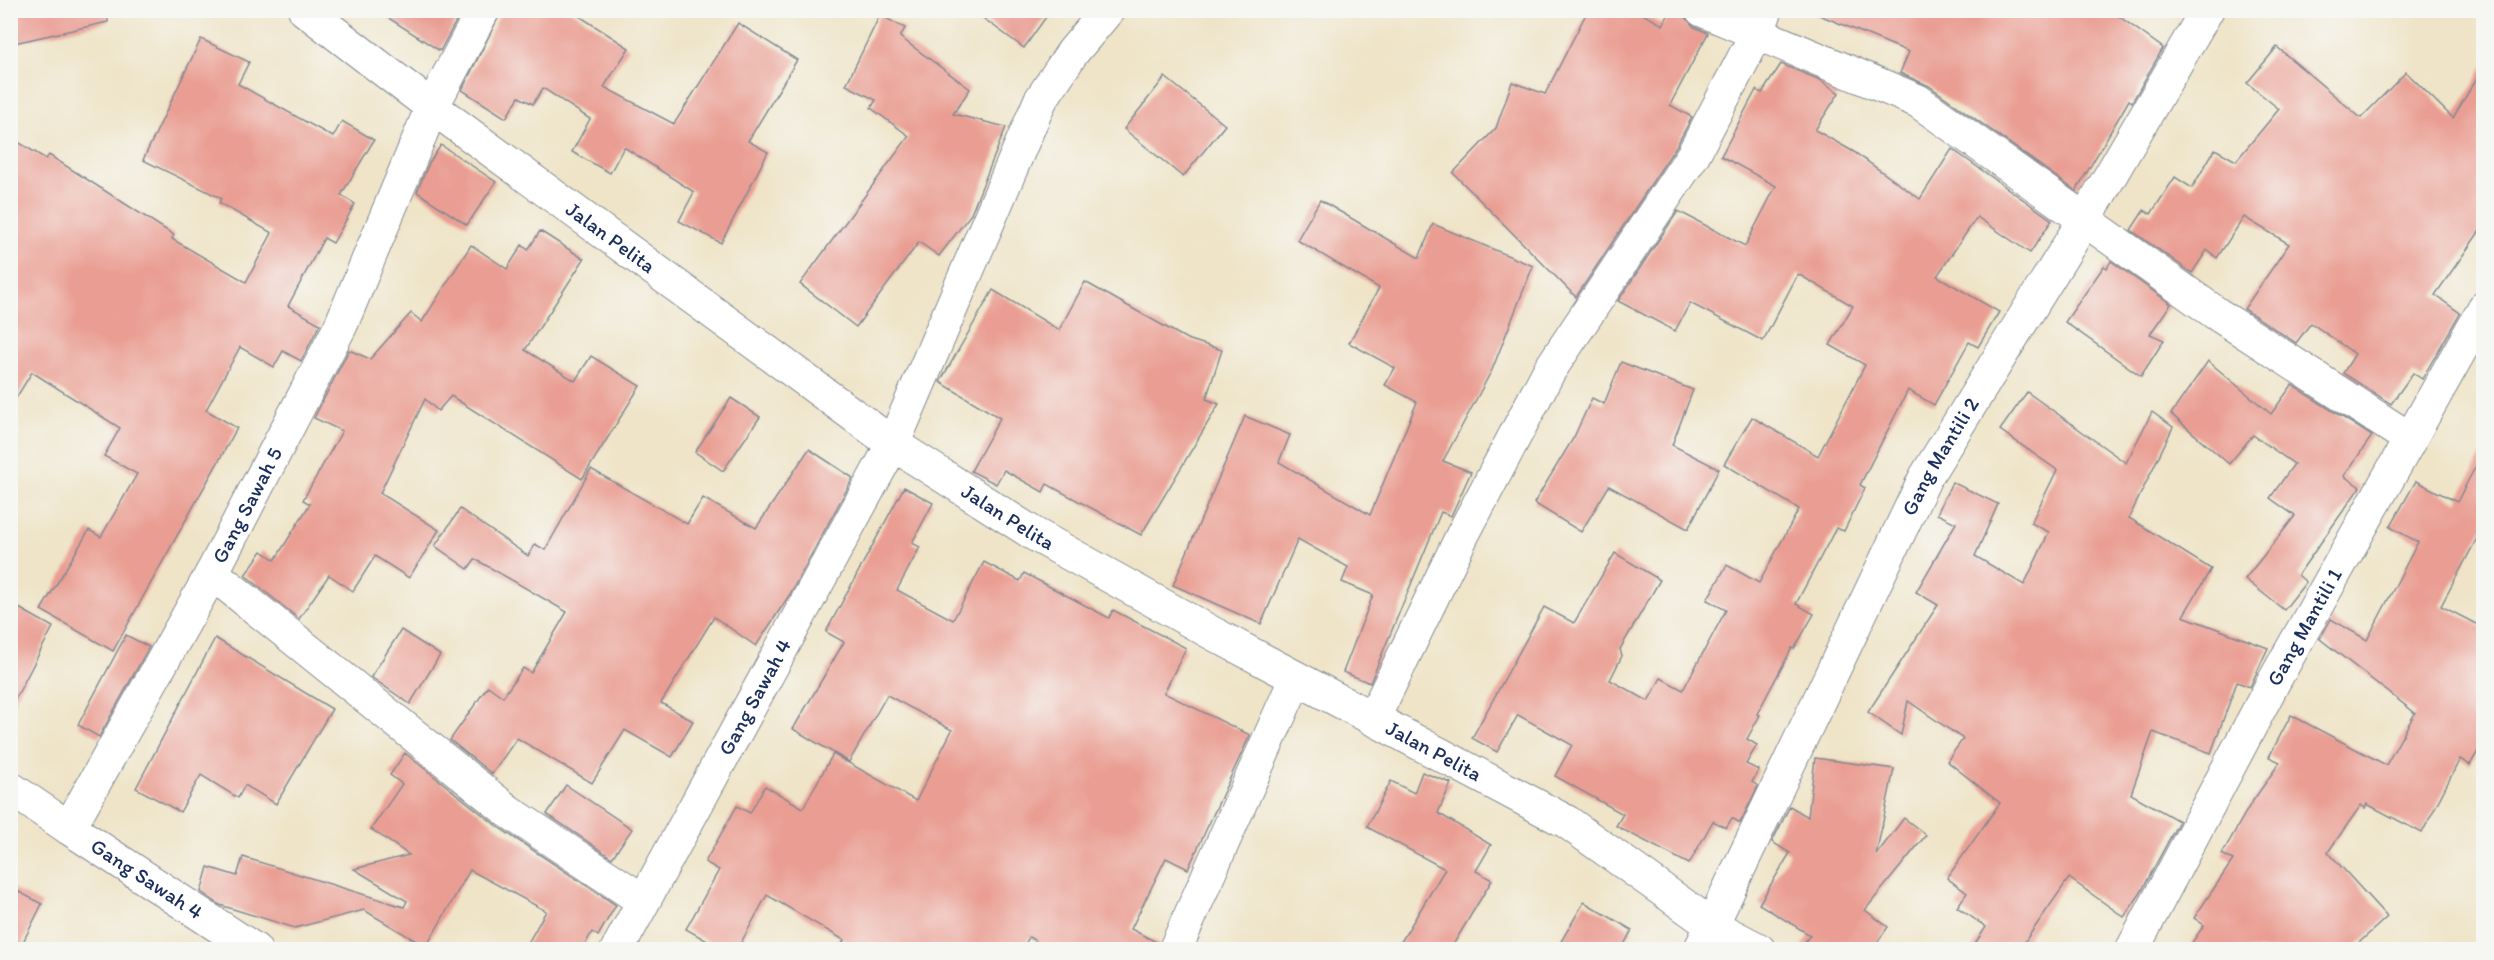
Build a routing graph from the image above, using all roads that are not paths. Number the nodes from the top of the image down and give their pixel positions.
1 (305, 10) edge
2 (483, 10) edge
3 (1108, 10) edge
4 (1702, 10) edge
5 (2207, 10) edge
6 (1761, 22) edge
7 (432, 107) junction
8 (2085, 219) junction
9 (2484, 308) edge
10 (2410, 439) junction
11 (893, 444) junction
12 (212, 573) junction
13 (1296, 678) junction
14 (1374, 719) junction
15 (10, 788) edge
16 (69, 828) junction
17 (642, 900) junction
18 (1707, 938) edge
19 (255, 950) edge
20 (617, 950) edge
21 (1175, 950) edge
22 (1759, 950) edge
23 (2132, 950) edge

1 - 7 street, Jalan Pelita
2 - 7 street, Gang Sawah 5
3 - 11 street, Gang Sawah 4
4 - 6 street
5 - 8 street, Gang Mantili 2
6 - 8 street
6 - 14 street
7 - 11 street, Jalan Pelita
7 - 12 street, Gang Sawah 5
8 - 10 street
8 - 18 street, Gang Mantili 2
9 - 10 street, Gang Mantili 1
10 - 23 street, Gang Mantili 1
11 - 13 street, Jalan Pelita
11 - 17 street, Gang Sawah 4
12 - 16 street, Gang Sawah 5
12 - 17 street
13 - 14 street, Jalan Pelita
13 - 21 street
14 - 18 street, Jalan Pelita
15 - 16 street
16 - 19 street, Gang Sawah 4
17 - 20 street, Gang Sawah 4
18 - 22 street, Jalan Pelita

